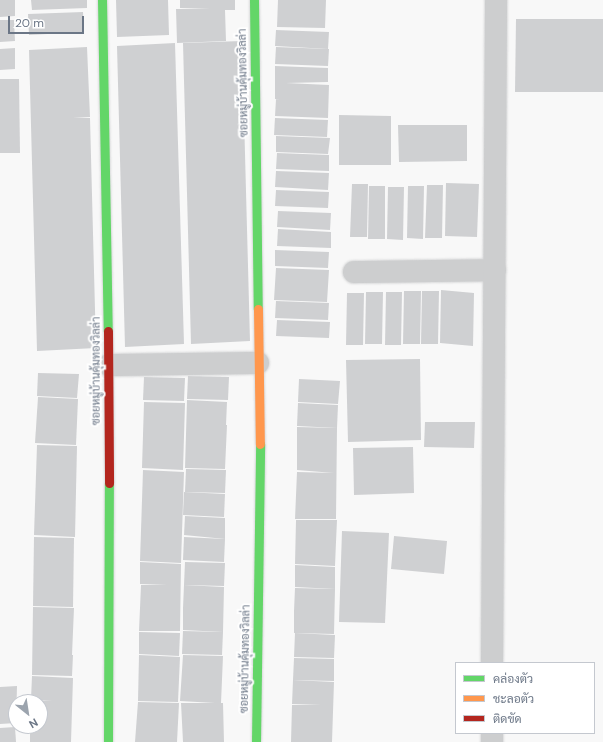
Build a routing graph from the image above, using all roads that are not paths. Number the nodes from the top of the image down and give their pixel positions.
1 (102, 0) edge
2 (254, 0) edge
3 (496, 0) edge
4 (495, 270) junction
5 (354, 272) dead end
6 (258, 363) junction
7 (109, 366) junction
8 (492, 662) edge
9 (108, 742) edge
10 (256, 742) edge

1 - 7 street, ซอยหมู่บ้านคุ้มทองวิลล่า
2 - 6 street, ซอยหมู่บ้านคุ้มทองวิลล่า
3 - 4 street
4 - 5 street
4 - 8 street
6 - 7 street
6 - 10 street, ซอยหมู่บ้านคุ้มทองวิลล่า
7 - 9 street, ซอยหมู่บ้านคุ้มทองวิลล่า

